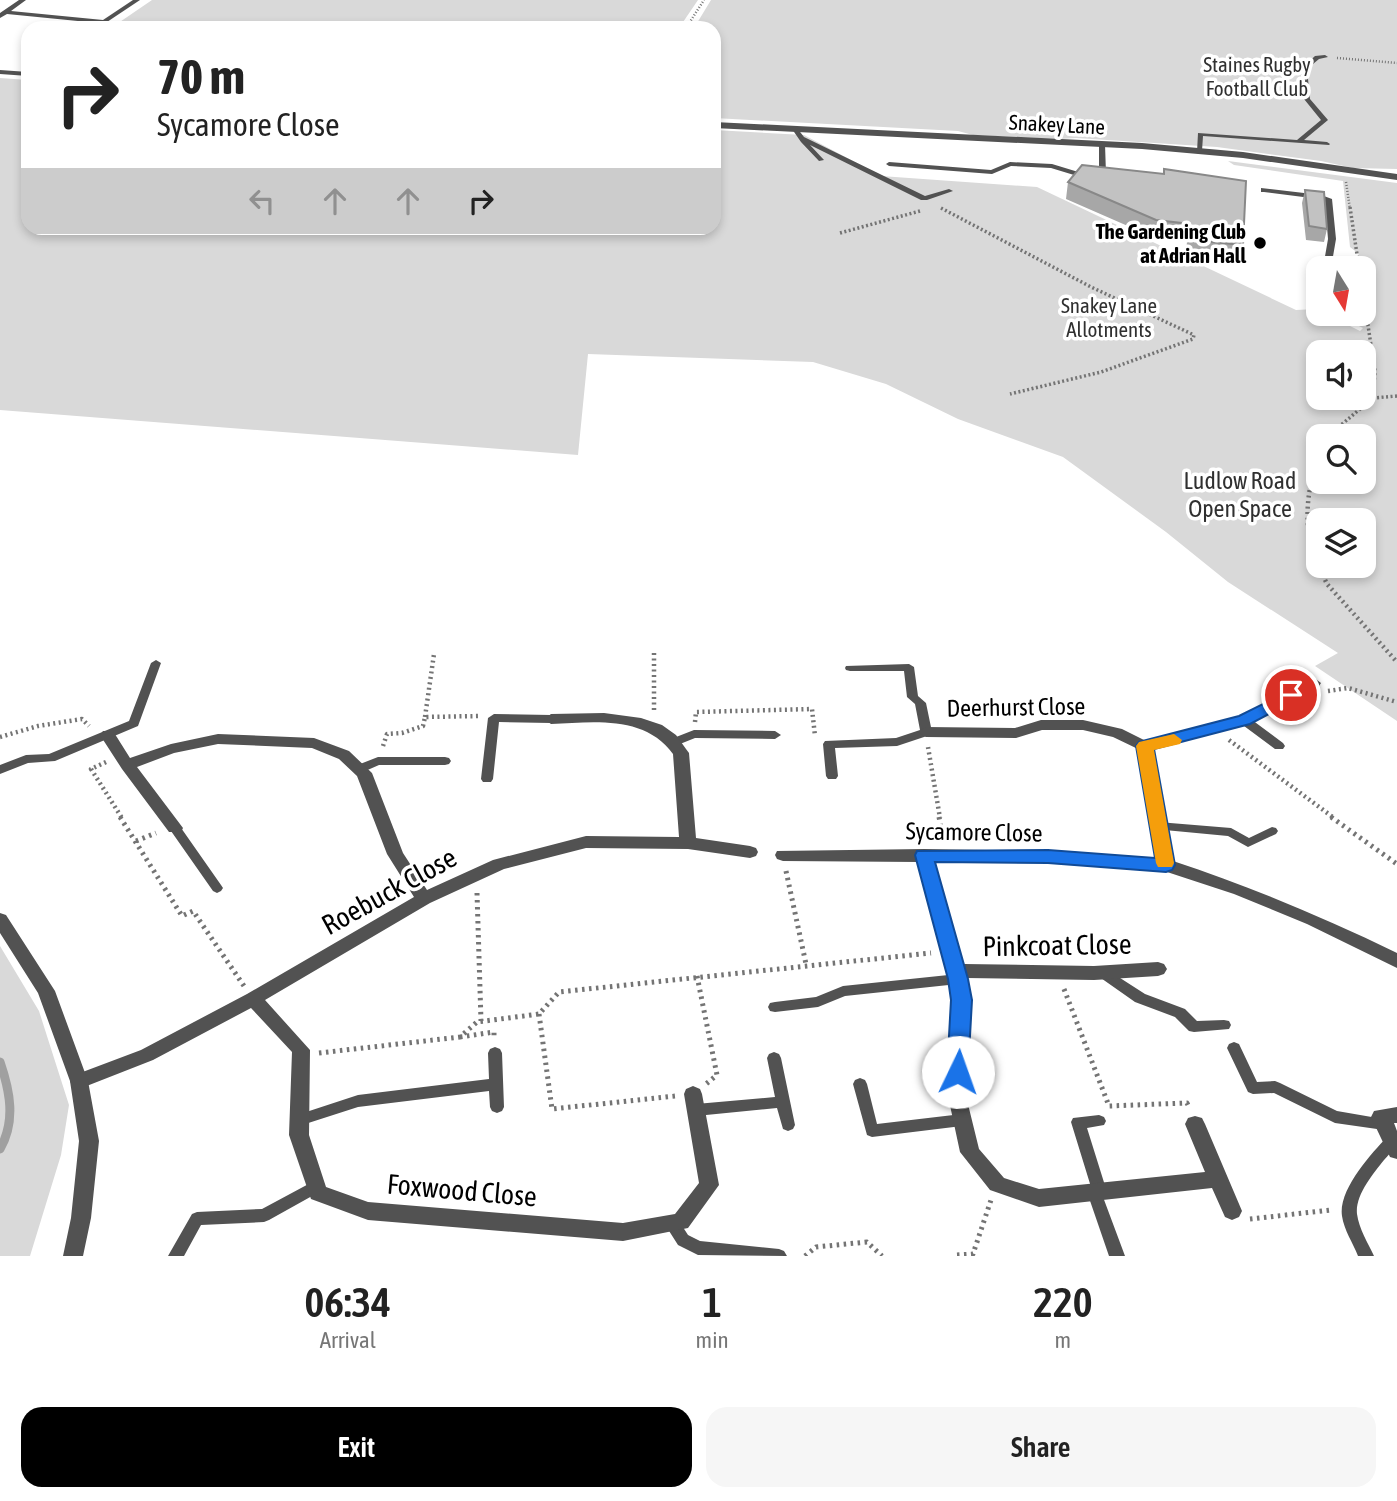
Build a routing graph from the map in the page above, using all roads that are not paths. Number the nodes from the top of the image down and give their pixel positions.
1 (23, 0) edge
2 (136, 0) edge
3 (3, 14) edge
4 (91, 21) edge
5 (105, 21) edge
6 (1325, 57) road end
7 (0, 72) edge
8 (21, 74) edge
9 (721, 125) edge
10 (795, 129) junction
11 (802, 138) junction
12 (1298, 141) junction
13 (1102, 144) junction
14 (1328, 144) dead end
15 (1199, 150) junction
16 (821, 160) dead end
17 (889, 164) dead end
18 (1397, 177) edge
19 (1264, 190) dead end
20 (949, 191) dead end
21 (1329, 256) edge
22 (156, 663) dead end
23 (850, 667) dead end
24 (1321, 687) road end
25 (551, 719) joint
26 (1244, 720) junction
27 (926, 732) junction
28 (775, 736) dead end
29 (103, 737) junction
30 (675, 742) junction
31 (1145, 746) junction
32 (1279, 746) dead end
33 (124, 760) junction
34 (445, 761) dead end
35 (359, 769) junction
36 (0, 770) edge
37 (832, 776) dead end
38 (487, 779) dead end
39 (1158, 826) junction
40 (175, 828) joint
41 (1272, 831) dead end
42 (688, 844) junction
43 (750, 852) dead end
44 (783, 855) road end
45 (924, 855) junction
46 (1166, 865) junction
47 (216, 888) dead end
48 (424, 899) junction
49 (0, 919) edge
50 (1397, 961) edge
51 (1158, 969) dead end
52 (1103, 972) junction
53 (958, 975) junction
54 (253, 999) junction
55 (775, 1007) dead end
56 (1224, 1025) dead end
57 (1234, 1048) dead end
58 (495, 1053) dead end
59 (774, 1058) dead end
60 (79, 1081) junction
61 (496, 1084) junction
62 (860, 1084) dead end
63 (695, 1102) joint
64 (783, 1102) junction
65 (497, 1107) dead end
66 (299, 1120) junction
67 (962, 1120) junction
68 (1100, 1121) dead end
69 (1195, 1124) road end
70 (788, 1125) dead end
71 (1393, 1133) edge
72 (1218, 1179) junction
73 (316, 1186) junction
74 (1097, 1192) junction
75 (1232, 1212) road end
76 (672, 1223) junction
77 (73, 1256) edge
78 (176, 1256) edge
79 (779, 1256) edge
80 (1117, 1256) edge
81 (1366, 1256) edge

1 - 3 lane
2 - 5 lane
3 - 4 lane
6 - 12 lane
7 - 8 street
9 - 10 street, Snakey Lane
10 - 11 lane
10 - 13 street, Snakey Lane
11 - 16 lane
11 - 20 lane
12 - 14 lane
12 - 15 lane
13 - 15 street, Snakey Lane
13 - 17 lane
15 - 18 street, Snakey Lane
19 - 21 lane
22 - 29 lane
23 - 27 lane
24 - 26 street
25 - 30 street
25 - 38 lane
26 - 31 street
26 - 32 lane
27 - 31 street, Deerhurst Close
27 - 37 lane
28 - 30 lane
29 - 33 street
29 - 36 lane
30 - 42 street
31 - 39 street
33 - 35 street
33 - 40 street
34 - 35 lane
35 - 48 street
39 - 41 lane
39 - 46 street
40 - 47 lane
42 - 43 street, Roebuck Close
42 - 48 street, Roebuck Close
44 - 45 street, Sycamore Close
45 - 46 street, Sycamore Close
45 - 53 street
46 - 50 street, Sycamore Close
48 - 54 street, Roebuck Close
49 - 60 street
51 - 52 street, Pinkcoat Close
52 - 53 street, Pinkcoat Close
52 - 56 lane
53 - 55 lane
53 - 67 street
54 - 60 street, Roebuck Close
54 - 66 street
57 - 71 lane
58 - 61 lane
59 - 64 lane
60 - 77 street
61 - 65 lane
61 - 66 lane
62 - 67 lane
63 - 64 lane
63 - 76 street
64 - 70 lane
66 - 73 street
67 - 74 street
68 - 74 lane
69 - 72 street
71 - 81 lane
72 - 74 street
72 - 75 street
73 - 76 street, Foxwood Close
73 - 78 lane
74 - 80 lane
76 - 79 lane

